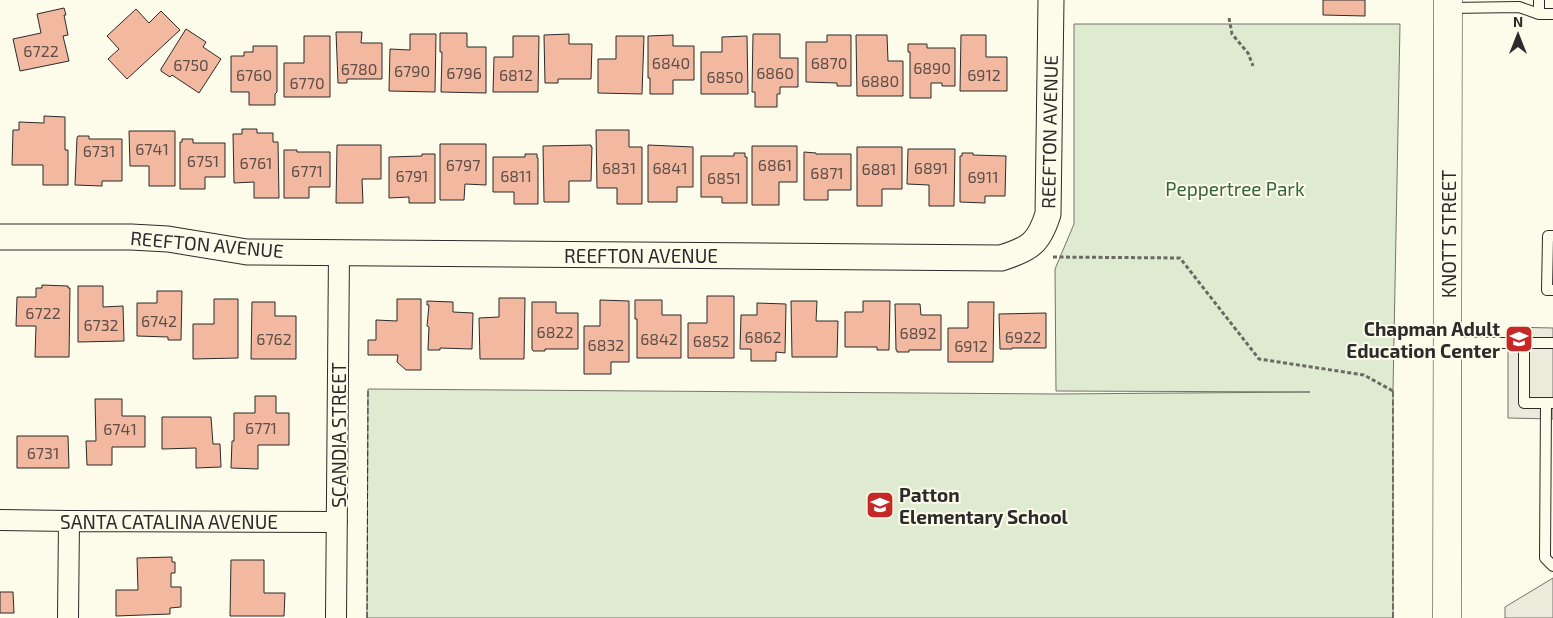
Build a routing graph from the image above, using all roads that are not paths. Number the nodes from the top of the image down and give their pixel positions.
1 (1051, 0) edge
2 (1539, 0) edge
3 (1448, 4) edge
4 (1539, 14) junction
5 (1553, 14) edge
6 (1553, 236) edge
7 (0, 237) edge
8 (339, 252) junction
9 (1553, 290) edge
10 (1448, 342) junction
11 (1524, 342) junction
12 (1553, 343) edge
13 (1549, 404) edge
14 (0, 520) edge
15 (69, 522) junction
16 (337, 522) junction
17 (1553, 566) edge
18 (68, 618) edge
19 (336, 618) edge
20 (1447, 618) edge

1 - 8 street, REEFTON AVENUE
2 - 4 lane
3 - 4 lane
3 - 10 main road, KNOTT STREET
4 - 5 lane
6 - 9 lane
7 - 8 street, REEFTON AVENUE
8 - 16 street, SCANDIA STREET
10 - 11 lane
10 - 20 main road, KNOTT STREET
11 - 12 lane
11 - 13 lane
13 - 17 lane
14 - 15 street, SANTA CATALINA AVENUE
15 - 16 street, SANTA CATALINA AVENUE
15 - 18 street
16 - 19 street, SCANDIA STREET

